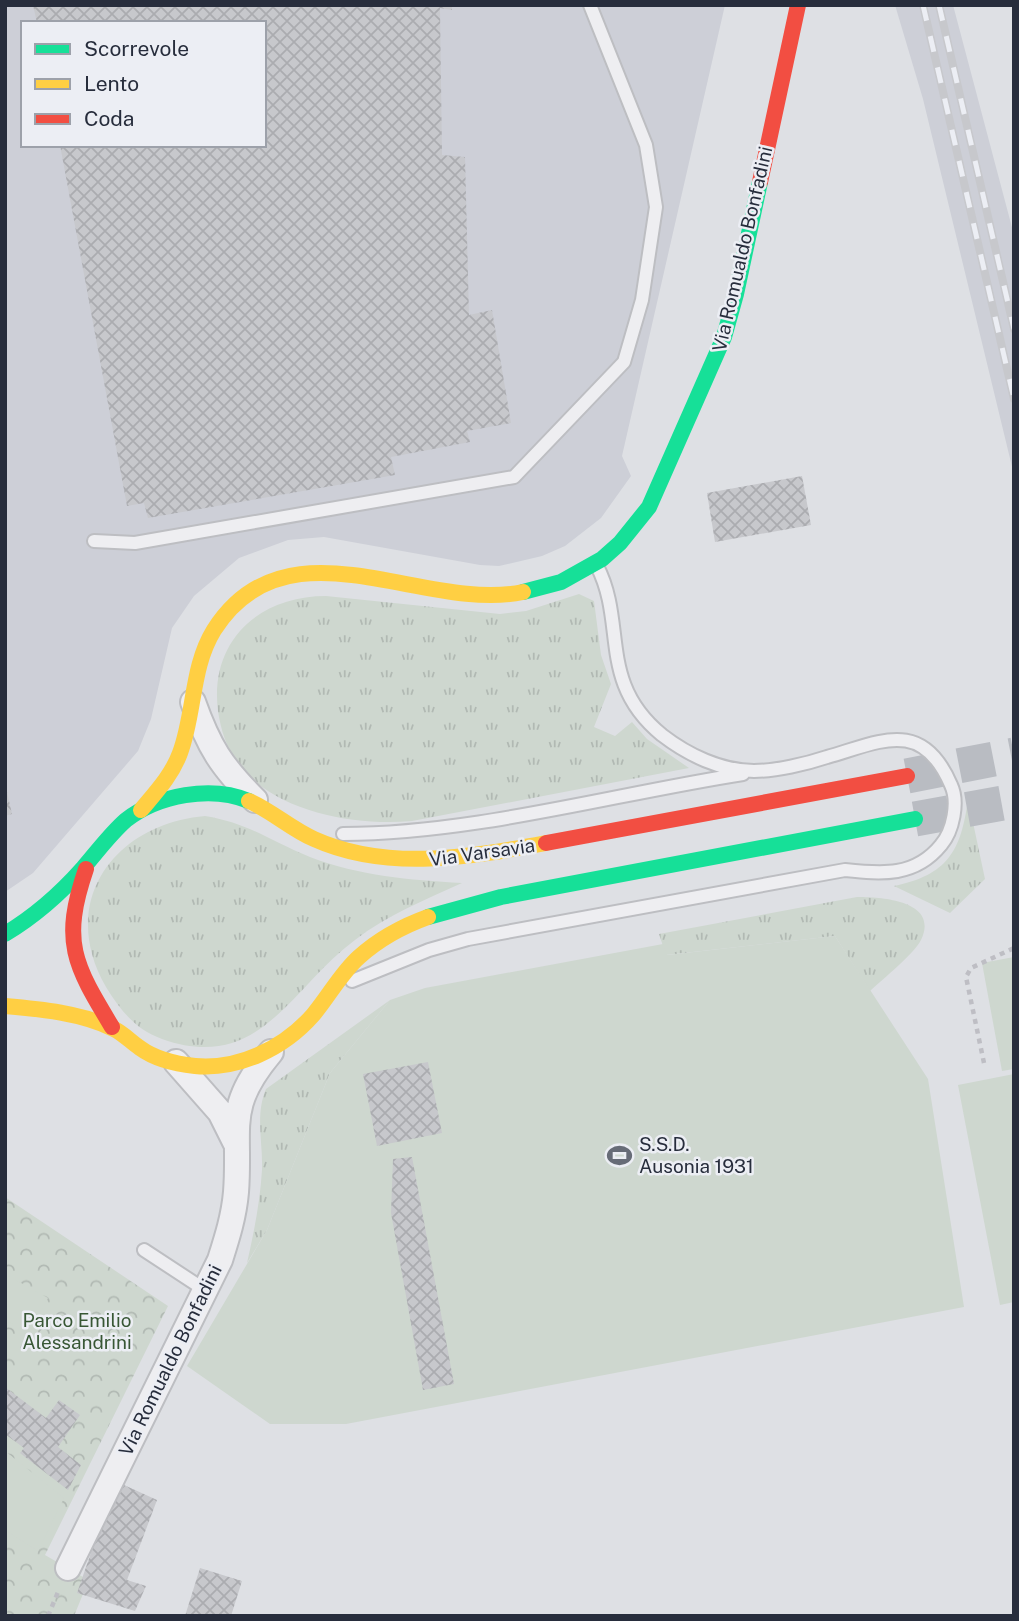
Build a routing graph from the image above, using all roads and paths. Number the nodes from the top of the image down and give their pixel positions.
1 (590, 5) edge
2 (798, 5) edge
3 (94, 541) dead end
4 (595, 562) junction
5 (192, 699) junction
6 (757, 771) junction
7 (907, 775) tunnel mouth
8 (141, 810) junction
9 (271, 815) junction
10 (915, 819) tunnel mouth
11 (296, 831) junction
12 (88, 862) junction
13 (5, 934) edge
14 (1014, 948) edge
15 (326, 993) junction
16 (5, 1006) edge
17 (112, 1027) junction
18 (276, 1046) junction
19 (176, 1062) junction
20 (984, 1063) dead end
21 (236, 1142) junction
22 (144, 1250) dead end
23 (205, 1290) junction
24 (68, 1568) dead end

1 - 3 lane
2 - 4 street, Via Romualdo Bonfadini
4 - 5 street, Via Romualdo Bonfadini
4 - 6 lane
5 - 8 street, Via Romualdo Bonfadini
5 - 9 street, Via Romualdo Bonfadini
6 - 11 lane
6 - 15 lane
7 - 11 street, Via Varsavia
8 - 9 street, Via Varsavia
8 - 12 street, Via Varsavia
9 - 11 street, Via Varsavia
10 - 15 street, Via Varsavia
12 - 13 street, Via Varsavia
12 - 17 street, Via Varsavia
14 - 20 path
15 - 18 street, Via Varsavia
16 - 17 street, Via Varsavia
17 - 19 street, Via Varsavia
18 - 19 street, Via Varsavia
18 - 21 street, Via Romualdo Bonfadini
19 - 21 street
21 - 23 street, Via Romualdo Bonfadini
22 - 23 lane
23 - 24 street, Via Romualdo Bonfadini

